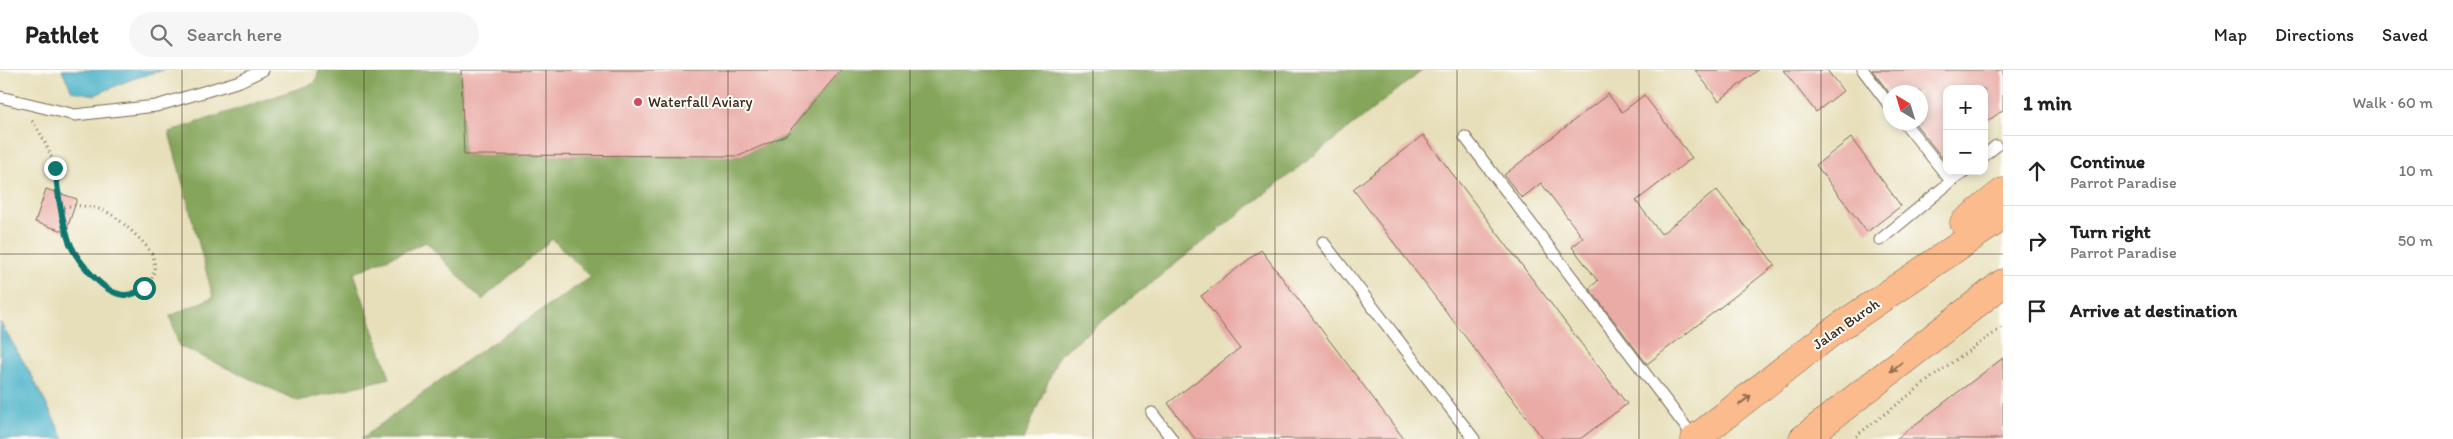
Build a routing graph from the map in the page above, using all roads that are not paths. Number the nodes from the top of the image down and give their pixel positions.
1 (263, 70) edge
2 (1862, 70) edge
3 (0, 97) edge
4 (1883, 97) edge
5 (1910, 130) edge
6 (1464, 137) dead end
7 (1996, 146) dead end
8 (1988, 153) edge
9 (1960, 175) edge
10 (1954, 179) junction
11 (2003, 192) edge
12 (2003, 216) edge
13 (1880, 240) dead end
14 (1322, 242) dead end
15 (2003, 283) edge
16 (2003, 302) edge
17 (1832, 332) junction
18 (1935, 337) junction
19 (1152, 413) dead end
20 (1172, 439) edge
21 (1474, 439) edge
22 (1695, 439) edge
23 (1803, 439) edge

1 - 3 lane
2 - 4 lane
5 - 10 lane
6 - 22 lane
7 - 8 lane
9 - 10 lane
10 - 13 lane
11 - 17 main road
12 - 17 main road, Jalan Buroh
14 - 21 lane
15 - 18 main road
16 - 18 main road
22 -> 17 main road, Jalan Buroh
18 -> 23 main road
19 - 20 lane

